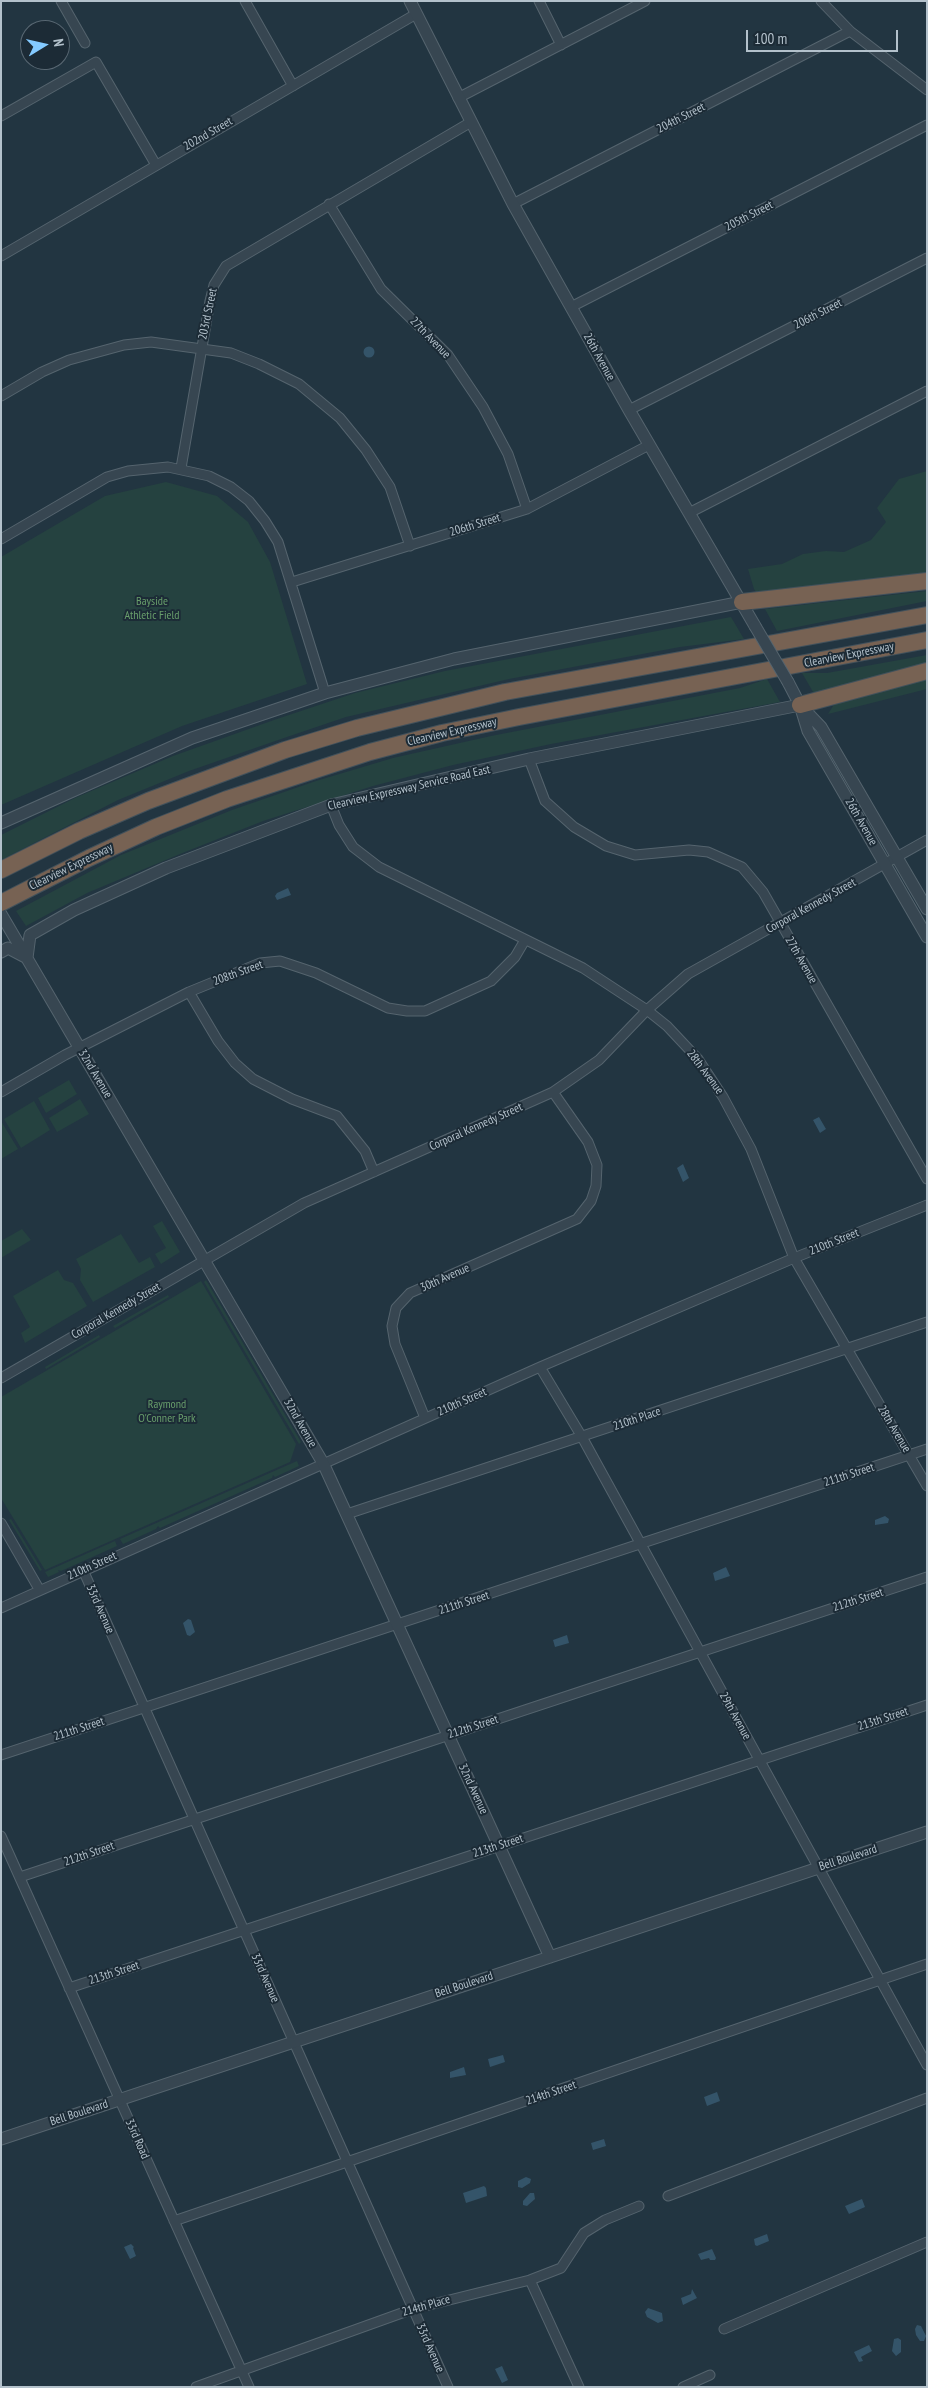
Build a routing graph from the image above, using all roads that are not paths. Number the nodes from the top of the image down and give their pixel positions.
1 (61, 1) edge
2 (245, 1) edge
3 (410, 1) edge
4 (539, 1) edge
5 (645, 1) edge
6 (821, 1) edge
7 (416, 14) junction
8 (850, 31) junction
9 (85, 43) dead end
10 (561, 45) junction
11 (293, 86) junction
12 (927, 90) edge
13 (458, 98) junction
14 (1, 116) edge
15 (471, 122) junction
16 (927, 125) edge
17 (156, 165) junction
18 (329, 204) junction
19 (513, 204) junction
20 (1, 256) edge
21 (927, 258) edge
22 (571, 307) junction
23 (200, 348) junction
24 (927, 391) edge
25 (1, 396) edge
26 (629, 410) junction
27 (649, 445) junction
28 (181, 468) junction
29 (527, 509) junction
30 (689, 513) junction
31 (1, 539) edge
32 (410, 546) junction
33 (927, 581) edge
34 (292, 582) junction
35 (742, 602) junction
36 (927, 615) edge
37 (927, 640) edge
38 (927, 671) edge
39 (325, 693) junction
40 (800, 705) junction
41 (529, 759) junction
42 (332, 804) junction
43 (1, 823) edge
44 (927, 840) edge
45 (897, 857) junction
46 (885, 864) junction
47 (1, 870) edge
48 (1, 903) edge
49 (927, 909) edge
50 (1, 914) edge
51 (780, 923) junction
52 (927, 936) edge
53 (525, 940) junction
54 (1, 952) edge
55 (27, 958) junction
56 (189, 992) junction
57 (647, 1010) junction
58 (80, 1048) junction
59 (1, 1092) edge
60 (553, 1092) junction
61 (374, 1172) junction
62 (927, 1179) edge
63 (927, 1206) edge
64 (794, 1258) junction
65 (204, 1260) junction
66 (927, 1322) edge
67 (846, 1348) junction
68 (540, 1368) junction
69 (1, 1378) edge
70 (425, 1418) junction
71 (582, 1437) junction
72 (927, 1449) edge
73 (909, 1455) junction
74 (323, 1463) junction
75 (927, 1486) edge
76 (347, 1514) junction
77 (1, 1524) edge
78 (641, 1544) junction
79 (83, 1570) junction
80 (927, 1577) edge
81 (39, 1589) junction
82 (1, 1608) edge
83 (397, 1625) junction
84 (700, 1652) junction
85 (927, 1705) edge
86 (144, 1707) junction
87 (448, 1735) junction
88 (1, 1755) edge
89 (760, 1760) junction
90 (194, 1818) junction
91 (927, 1832) edge
92 (1, 1836) edge
93 (499, 1846) junction
94 (819, 1868) junction
95 (20, 1877) junction
96 (244, 1930) junction
97 (550, 1957) junction
98 (927, 1964) edge
99 (880, 1980) junction
100 (69, 1988) junction
101 (294, 2042) junction
102 (927, 2065) edge
103 (927, 2098) edge
104 (119, 2100) junction
105 (1, 2139) edge
106 (348, 2162) junction
107 (668, 2196) dead end
108 (640, 2206) dead end
109 (174, 2221) junction
110 (927, 2242) edge
111 (530, 2280) junction
112 (413, 2309) junction
113 (724, 2329) dead end
114 (241, 2370) junction
115 (710, 2375) dead end
116 (196, 2387) edge
117 (248, 2387) edge
118 (448, 2387) edge
119 (579, 2387) edge
120 (683, 2387) edge

1 - 9 street
2 - 11 street
3 - 7 street, 26th Avenue
4 - 10 street
5 - 10 street
6 - 8 street
7 - 11 street, 202nd Street
7 - 13 street, 26th Avenue
8 - 12 street
8 - 19 street, 204th Street
10 - 13 street
11 - 17 street, 202nd Street
13 - 15 street, 26th Avenue
14 - 17 street
15 - 18 street, 203rd Street
15 - 19 street, 26th Avenue
16 - 22 street, 205th Street
17 - 20 street, 202nd Street
18 - 23 street, 203rd Street
18 - 29 street, 27th Avenue
19 - 22 street, 26th Avenue
21 - 26 street, 206th Street
22 - 26 street, 26th Avenue
23 - 25 street, 203rd Street
23 - 28 street
23 - 32 street
24 - 30 street
26 - 27 street, 26th Avenue
27 - 29 street, 206th Street
27 - 30 street, 26th Avenue
28 - 31 street
28 - 34 street
29 - 32 street, 206th Street
30 - 35 street, 26th Avenue
32 - 34 street, 206th Street
33 - 35 highway
34 - 39 street
35 - 39 street
35 - 40 street, 26th Avenue, bridge
36 - 47 highway, Clearview Expressway
37 - 48 highway, Clearview Expressway
38 - 40 highway
39 - 43 street
40 - 41 street, Clearview Expressway Service Road East
40 - 45 street, 26th Avenue
40 - 46 street, 26th Avenue
41 - 42 street, Clearview Expressway Service Road East
41 - 51 street, 27th Avenue
42 - 53 street, 28th Avenue
42 - 55 street, Clearview Expressway Service Road East
44 - 45 street, Corporal Kennedy Street
45 - 46 street, Corporal Kennedy Street
45 - 49 street, 26th Avenue
46 - 51 street, Corporal Kennedy Street
46 - 52 street, 26th Avenue
50 - 55 street, 32nd Avenue
51 - 57 street, Corporal Kennedy Street
51 - 62 street, 27th Avenue
53 - 56 street, 208th Street
53 - 57 street, 28th Avenue
54 - 55 street
55 - 58 street, 32nd Avenue
56 - 58 street, 208th Street
56 - 61 street
57 - 60 street, Corporal Kennedy Street
57 - 64 street, 28th Avenue
58 - 59 street, 208th Street
58 - 65 street, 32nd Avenue
60 - 61 street, Corporal Kennedy Street
60 - 70 street, 30th Avenue
61 - 65 street, Corporal Kennedy Street
63 - 64 street, 210th Street
64 - 67 street, 28th Avenue
64 - 68 street, 210th Street
65 - 69 street, Corporal Kennedy Street
65 - 74 street, 32nd Avenue
66 - 67 street, 210th Place
67 - 71 street, 210th Place
67 - 73 street, 28th Avenue
68 - 70 street, 210th Street
68 - 71 street, 29th Avenue
70 - 74 street, 210th Street
71 - 76 street, 210th Place
71 - 78 street, 29th Avenue
72 - 73 street, 211th Street
73 - 75 street, 28th Avenue
73 - 78 street, 211th Street
74 - 76 street, 32nd Avenue
74 - 79 street, 210th Street
76 - 83 street, 32nd Avenue
77 - 81 street
78 - 83 street, 211th Street
78 - 84 street, 29th Avenue
79 - 81 street, 210th Street
79 - 86 street, 33rd Avenue
80 - 84 street, 212th Street
81 - 82 street, 210th Street
83 - 86 street, 211th Street
83 - 87 street, 32nd Avenue
84 - 87 street, 212th Street
84 - 89 street, 29th Avenue
85 - 89 street, 213th Street
86 - 88 street, 211th Street
86 - 90 street, 33rd Avenue
87 - 90 street, 212th Street
87 - 93 street, 32nd Avenue
89 - 93 street, 213th Street
89 - 94 street, 29th Avenue
90 - 95 street, 212th Street
90 - 96 street, 33rd Avenue
91 - 94 street, Bell Boulevard
92 - 95 street, 33rd Road
93 - 96 street, 213th Street
93 - 97 street, 32nd Avenue
94 - 97 street, Bell Boulevard
94 - 99 street, 29th Avenue
95 - 100 street, 33rd Road
96 - 100 street, 213th Street
96 - 101 street, 33rd Avenue
97 - 101 street, Bell Boulevard
98 - 99 street, 214th Street
99 - 102 street, 29th Avenue
99 - 106 street, 214th Street
100 - 104 street, 33rd Road
101 - 104 street, Bell Boulevard
101 - 106 street, 33rd Avenue
103 - 107 street
104 - 105 street, Bell Boulevard
104 - 109 street, 33rd Road
106 - 109 street, 214th Street
106 - 112 street, 33rd Avenue
108 - 111 street, 214th Place
109 - 114 street, 33rd Road
110 - 113 street
111 - 112 street, 214th Place
111 - 119 street
112 - 114 street, 214th Place
112 - 118 street, 33rd Avenue
114 - 116 street, 214th Place
114 - 117 street, 33rd Road
115 - 120 street

